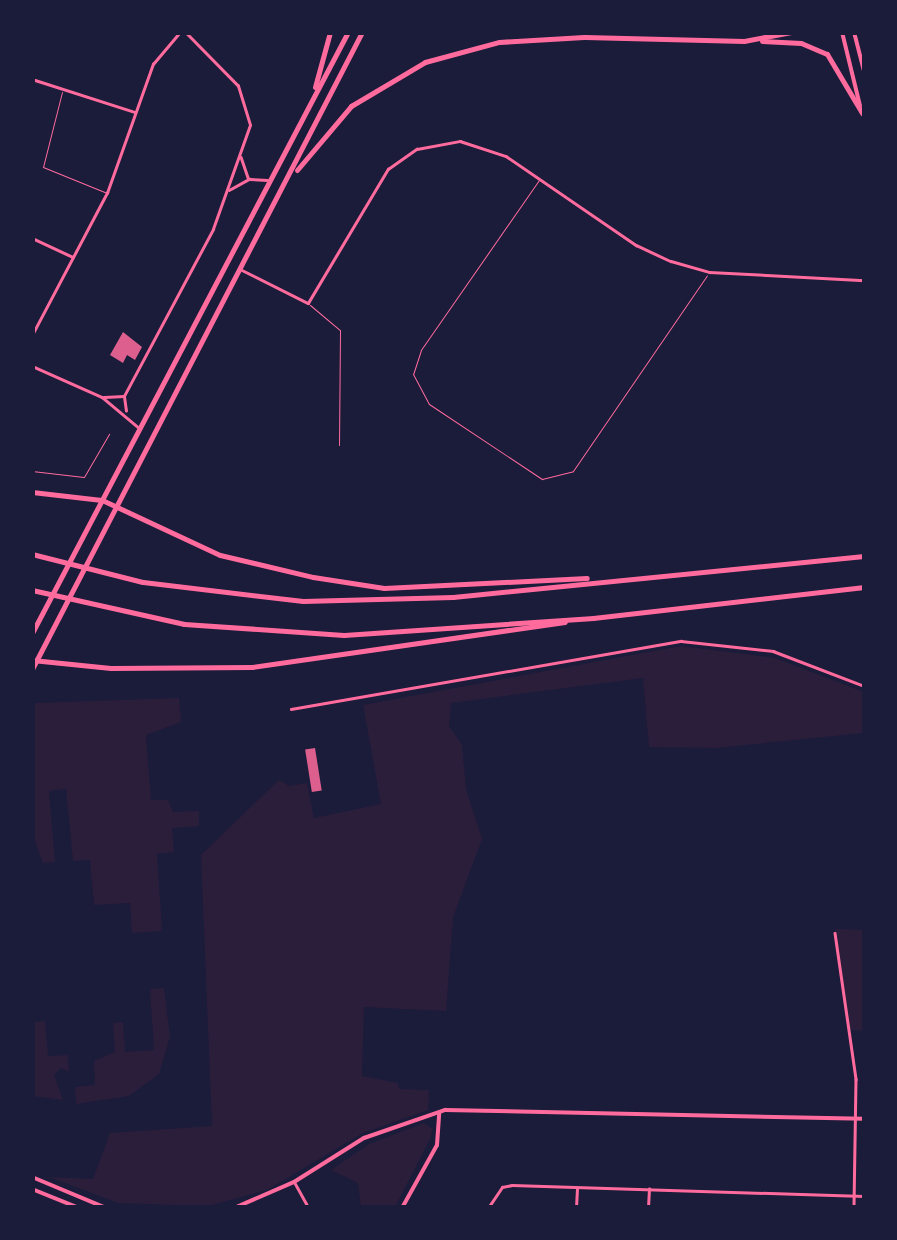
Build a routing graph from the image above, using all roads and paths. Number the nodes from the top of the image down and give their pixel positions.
1 (183, 32) edge
2 (330, 32) edge
3 (348, 32) edge
4 (362, 32) edge
5 (566, 32) edge
6 (791, 32) edge
7 (842, 32) edge
8 (854, 32) edge
9 (584, 37) junction
10 (744, 42) junction
11 (864, 71) edge
12 (32, 79) edge
13 (63, 89) junction
14 (306, 108) junction
15 (136, 112) junction
16 (863, 116) edge
17 (241, 155) junction
18 (249, 179) junction
19 (269, 180) junction
20 (538, 180) junction
21 (284, 189) junction
22 (229, 190) junction
23 (106, 193) junction
24 (32, 238) edge
25 (74, 257) junction
26 (242, 270) junction
27 (709, 272) junction
28 (864, 280) edge
29 (308, 303) junction
30 (32, 335) edge
31 (32, 366) edge
32 (124, 396) junction
33 (102, 397) junction
34 (126, 411) junction
35 (139, 428) junction
36 (109, 434) dead end
37 (339, 446) dead end
38 (32, 471) edge
39 (32, 492) edge
40 (102, 500) junction
41 (118, 505) junction
42 (32, 554) edge
43 (864, 556) edge
44 (595, 579) junction
45 (864, 587) edge
46 (32, 590) edge
47 (592, 618) junction
48 (32, 633) edge
49 (35, 660) edge
50 (32, 668) edge
51 (864, 686) edge
52 (291, 709) dead end
53 (835, 933) dead end
54 (438, 1111) junction
55 (856, 1118) junction
56 (864, 1119) edge
57 (32, 1177) edge
58 (294, 1182) junction
59 (577, 1187) junction
60 (32, 1189) edge
61 (649, 1189) junction
62 (854, 1196) junction
63 (864, 1196) edge
64 (79, 1208) edge
65 (106, 1208) edge
66 (234, 1208) edge
67 (310, 1208) edge
68 (402, 1208) edge
69 (488, 1208) edge
70 (576, 1208) edge
71 (648, 1208) edge
72 (854, 1208) edge

1 - 15 street
1 - 17 street
2 - 14 main road
3 - 14 main road
4 - 21 main road
5 - 9 main road
6 - 10 main road
7 - 16 street
8 - 11 street
9 - 10 main road
9 - 21 main road
10 - 16 main road
12 - 13 street
13 - 15 street
13 - 23 lane
14 - 19 main road
15 - 23 street
17 - 18 street
17 - 22 street
18 - 19 street
18 - 22 street
19 - 35 main road
20 - 27 street
20 - 27 lane
20 - 29 street
21 - 26 main road
22 - 32 street
23 - 25 street
24 - 25 street
25 - 30 street
26 - 29 street
26 - 41 main road
27 - 28 street
29 - 37 lane
31 - 33 street
32 - 33 street
32 - 34 street
33 - 34 street
34 - 35 street
35 - 40 main road
36 - 38 lane
39 - 40 main road
40 - 41 main road
40 - 48 main road
41 - 44 main road
41 - 49 main road
42 - 44 main road
43 - 44 main road
45 - 47 main road
46 - 47 main road
47 - 49 main road
49 - 50 main road
51 - 52 street
53 - 55 street
54 - 55 street
54 - 58 street
54 - 68 street
55 - 56 street
55 - 62 street
57 - 65 street
58 - 66 street
58 - 67 street
59 - 61 street
59 - 69 street
59 - 70 street
60 - 64 street
61 - 62 street
61 - 71 street
62 - 63 street
62 - 72 street

